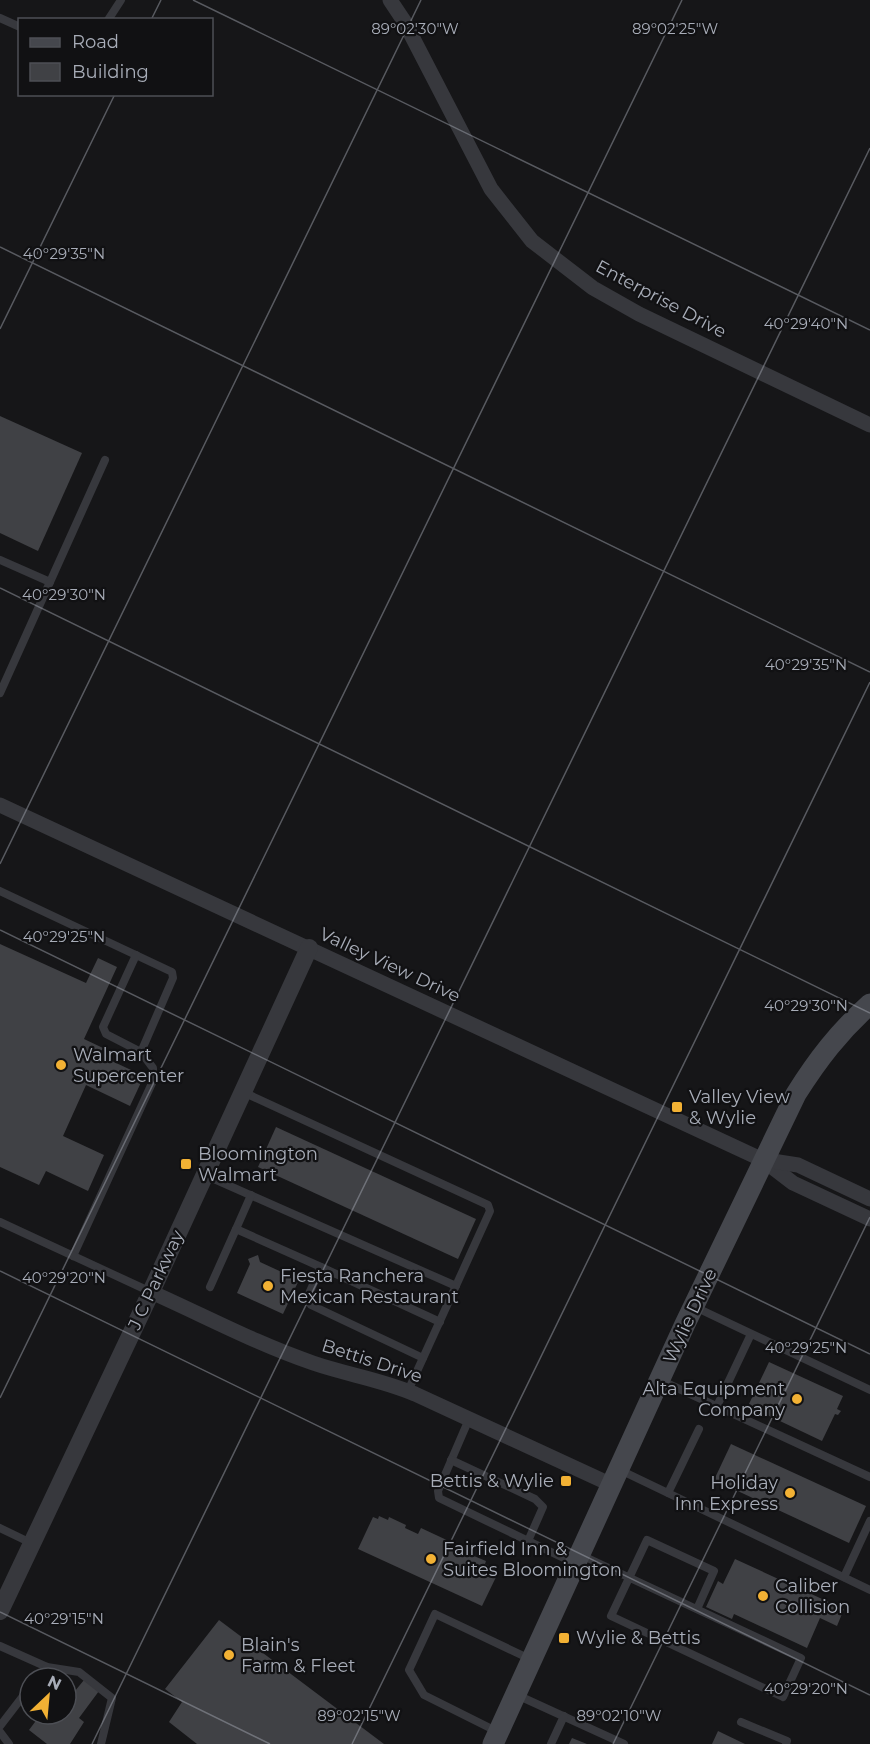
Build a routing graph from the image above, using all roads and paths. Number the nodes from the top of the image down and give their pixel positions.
1 (121, 0) edge
2 (390, 0) edge
3 (0, 18) edge
4 (109, 18) edge
5 (18, 26) edge
6 (870, 426) edge
7 (105, 459) dead end
8 (0, 560) edge
9 (50, 582) junction
10 (0, 693) edge
11 (0, 805) edge
12 (0, 891) edge
13 (309, 948) junction
14 (136, 955) junction
15 (867, 1012) edge
16 (141, 1052) junction
17 (243, 1092) junction
18 (764, 1160) junction
19 (205, 1175) junction
20 (251, 1195) junction
21 (870, 1199) edge
22 (870, 1219) edge
23 (0, 1222) edge
24 (236, 1229) junction
25 (73, 1256) junction
26 (321, 1267) junction
27 (210, 1287) dead end
28 (456, 1287) junction
29 (152, 1292) junction
30 (694, 1307) junction
31 (440, 1322) junction
32 (751, 1334) junction
33 (423, 1358) junction
34 (660, 1380) junction
35 (870, 1390) edge
36 (408, 1391) junction
37 (717, 1406) junction
38 (469, 1419) junction
39 (699, 1429) dead end
40 (451, 1461) junction
41 (615, 1477) junction
42 (870, 1477) edge
43 (668, 1493) junction
44 (870, 1521) edge
45 (0, 1528) edge
46 (528, 1541) junction
47 (32, 1543) junction
48 (578, 1559) junction
49 (844, 1577) junction
50 (629, 1578) junction
51 (870, 1590) edge
52 (697, 1609) junction
53 (0, 1611) edge
54 (0, 1646) edge
55 (532, 1660) junction
56 (45, 1666) edge
57 (78, 1672) edge
58 (516, 1695) junction
59 (18, 1703) edge
60 (564, 1716) junction
61 (741, 1722) dead end
62 (0, 1726) edge
63 (0, 1732) edge
64 (496, 1738) edge
65 (9, 1744) edge
66 (101, 1744) edge
67 (551, 1744) edge
68 (624, 1744) edge
69 (786, 1744) edge

1 - 4 lane
2 - 6 street, Enterprise Drive
3 - 5 lane
7 - 9 lane
8 - 9 lane
9 - 10 lane
11 - 13 street, Valley View Drive
12 - 14 lane
13 - 17 street, J C Parkway
13 - 18 street, Valley View Drive
14 - 16 lane
14 - 16 lane
15 - 18 main road, Wylie Drive
16 - 25 lane
17 - 19 street, J C Parkway
17 - 28 lane
18 - 21 street, Valley View Drive
18 - 22 street, Valley View Drive
18 - 30 main road, Wylie Drive
19 - 20 lane
19 - 29 street, J C Parkway
20 - 24 lane
20 - 28 lane
23 - 25 lane
24 - 26 lane
24 - 27 lane
25 - 29 lane
26 - 31 lane
26 - 33 lane
28 - 31 lane
29 - 36 street, Bettis Drive
29 - 47 street, J C Parkway
30 - 32 lane
30 - 34 main road, Wylie Drive
31 - 33 lane
32 - 35 lane
32 - 37 lane
33 - 36 lane
34 - 37 lane
34 - 41 main road, Wylie Drive
36 - 38 street, Bettis Drive
37 - 42 lane
38 - 40 lane
38 - 41 street, Bettis Drive
39 - 43 lane
40 - 46 lane
40 - 46 lane
41 - 43 lane
41 - 48 main road, Wylie Drive
43 - 49 lane
44 - 49 lane
45 - 47 lane
46 - 48 lane
47 - 53 street, J C Parkway
48 - 50 lane
48 - 55 main road, Wylie Drive
49 - 51 lane
50 - 52 lane
50 - 52 lane
50 - 52 lane
54 - 56 lane
55 - 58 main road, Wylie Drive
55 - 64 lane
57 - 66 lane
58 - 60 lane
58 - 64 main road, Wylie Drive
59 - 62 lane
60 - 67 lane
60 - 68 lane
61 - 69 lane
63 - 65 lane

